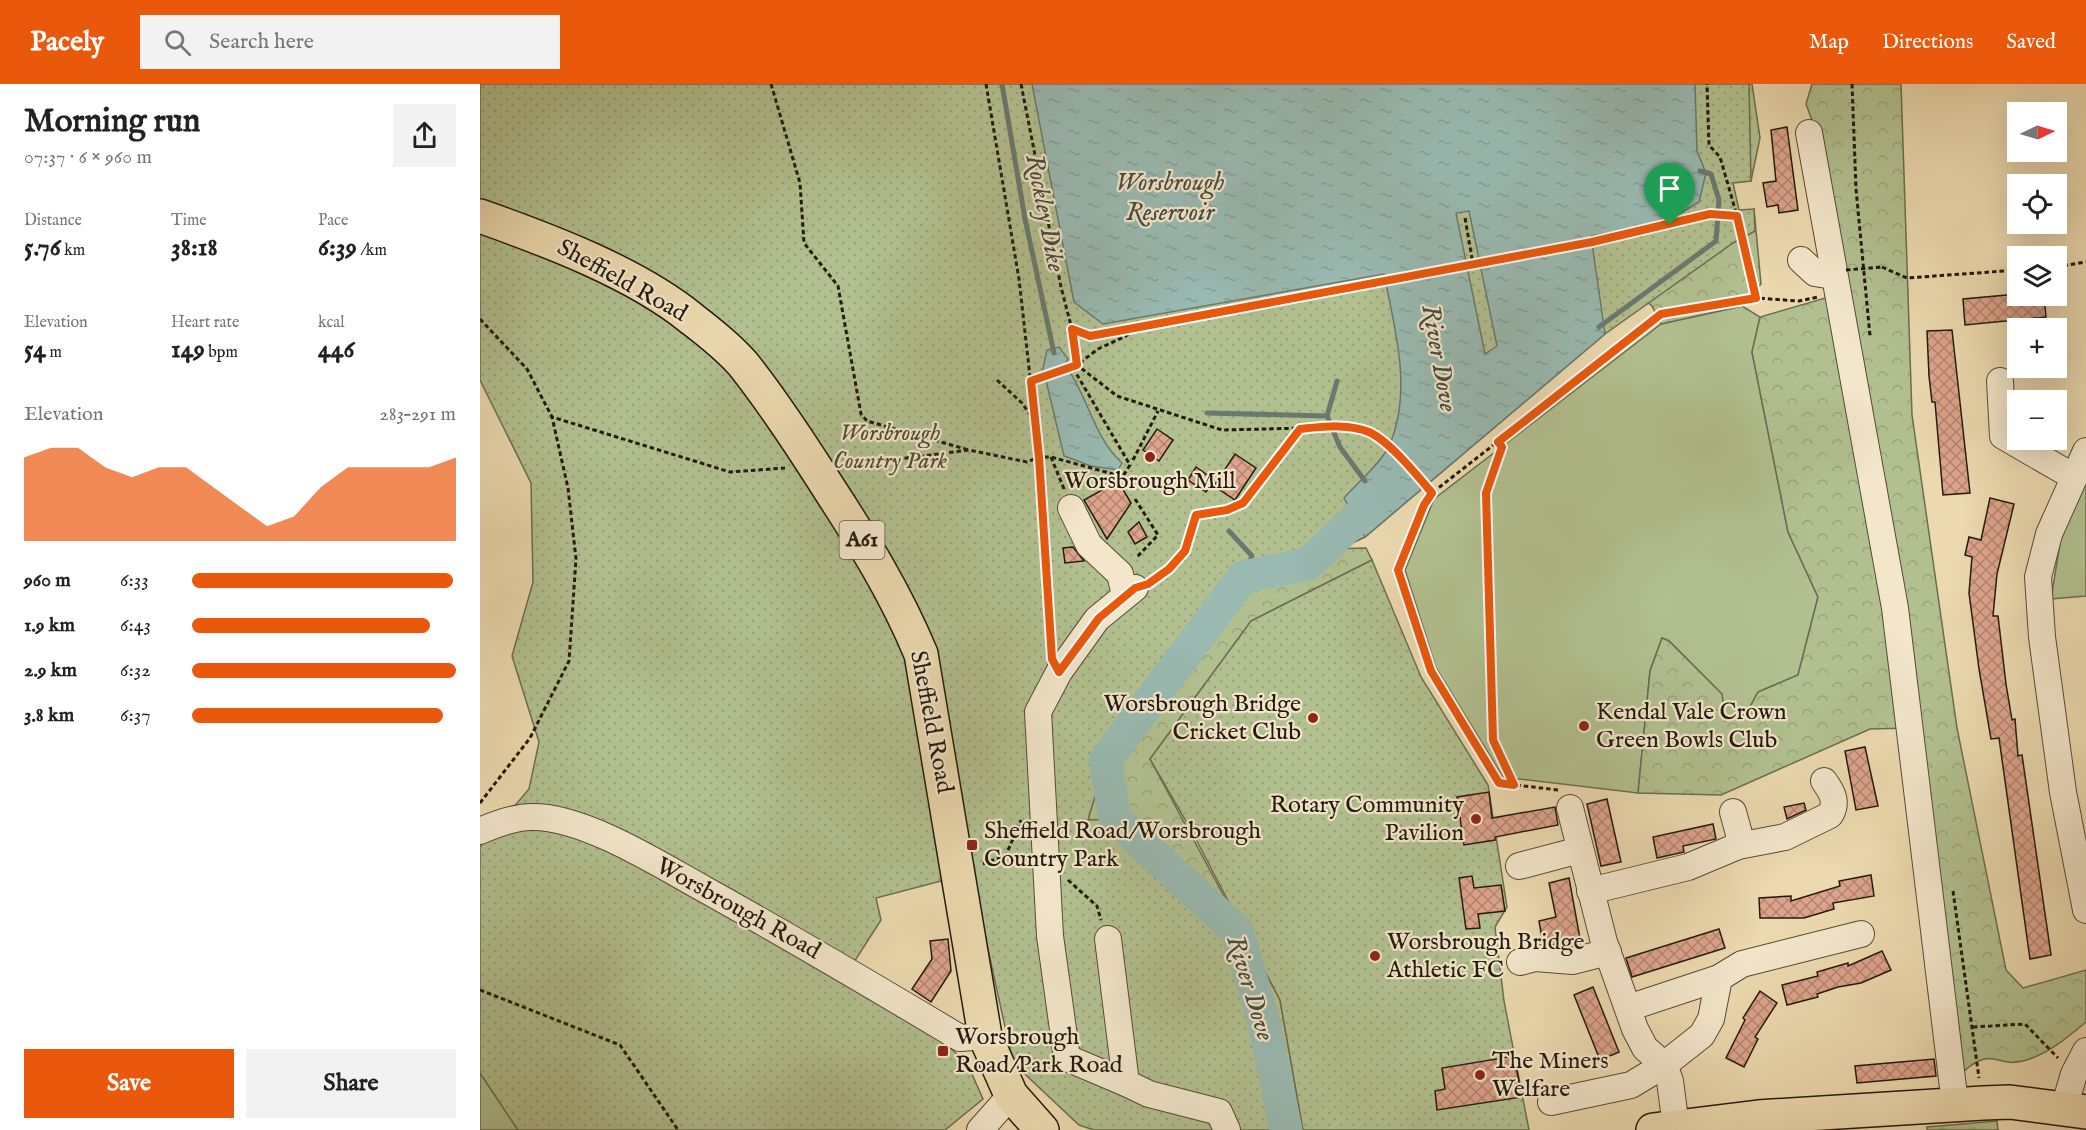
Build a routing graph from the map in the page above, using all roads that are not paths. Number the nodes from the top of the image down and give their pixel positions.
1 (1809, 133) dead end
2 (480, 216) edge
3 (1801, 260) dead end
4 (1839, 280) junction
5 (2000, 381) dead end
6 (2086, 451) edge
7 (2074, 477) junction
8 (1071, 508) road end
9 (1824, 780) dead end
10 (1570, 808) road end
11 (1733, 812) dead end
12 (480, 831) edge
13 (1738, 846) junction
14 (1580, 850) junction
15 (1519, 866) dead end
16 (1590, 891) junction
17 (2086, 910) edge
18 (1861, 934) dead end
19 (1108, 939) road end
20 (1606, 947) junction
21 (1520, 962) dead end
22 (1719, 978) junction
23 (1628, 1008) junction
24 (985, 1036) junction
25 (2086, 1051) edge
26 (1664, 1065) junction
27 (1126, 1083) junction
28 (1011, 1095) junction
29 (1551, 1102) dead end
30 (1956, 1104) junction
31 (2075, 1110) edge
32 (1665, 1128) edge
33 (980, 1130) edge
34 (1042, 1130) edge
35 (1227, 1130) edge

1 - 4 street
2 - 24 highway, Sheffield Road / A61
3 - 4 street
4 - 30 street
5 - 7 street
6 - 7 street
7 - 17 street
8 - 27 street
9 - 13 street
10 - 14 street
11 - 13 street
12 - 24 street, Worsbrough Road
13 - 16 street
14 - 15 street
14 - 16 street
16 - 20 street
18 - 22 street
19 - 27 street
20 - 21 street
20 - 23 street
22 - 23 street
22 - 26 street
23 - 26 street
24 - 28 highway, A61
25 - 31 street
26 - 29 street
26 - 32 street
27 - 35 street
28 - 33 street
28 - 34 highway, A61
30 - 31 highway
30 - 32 highway

